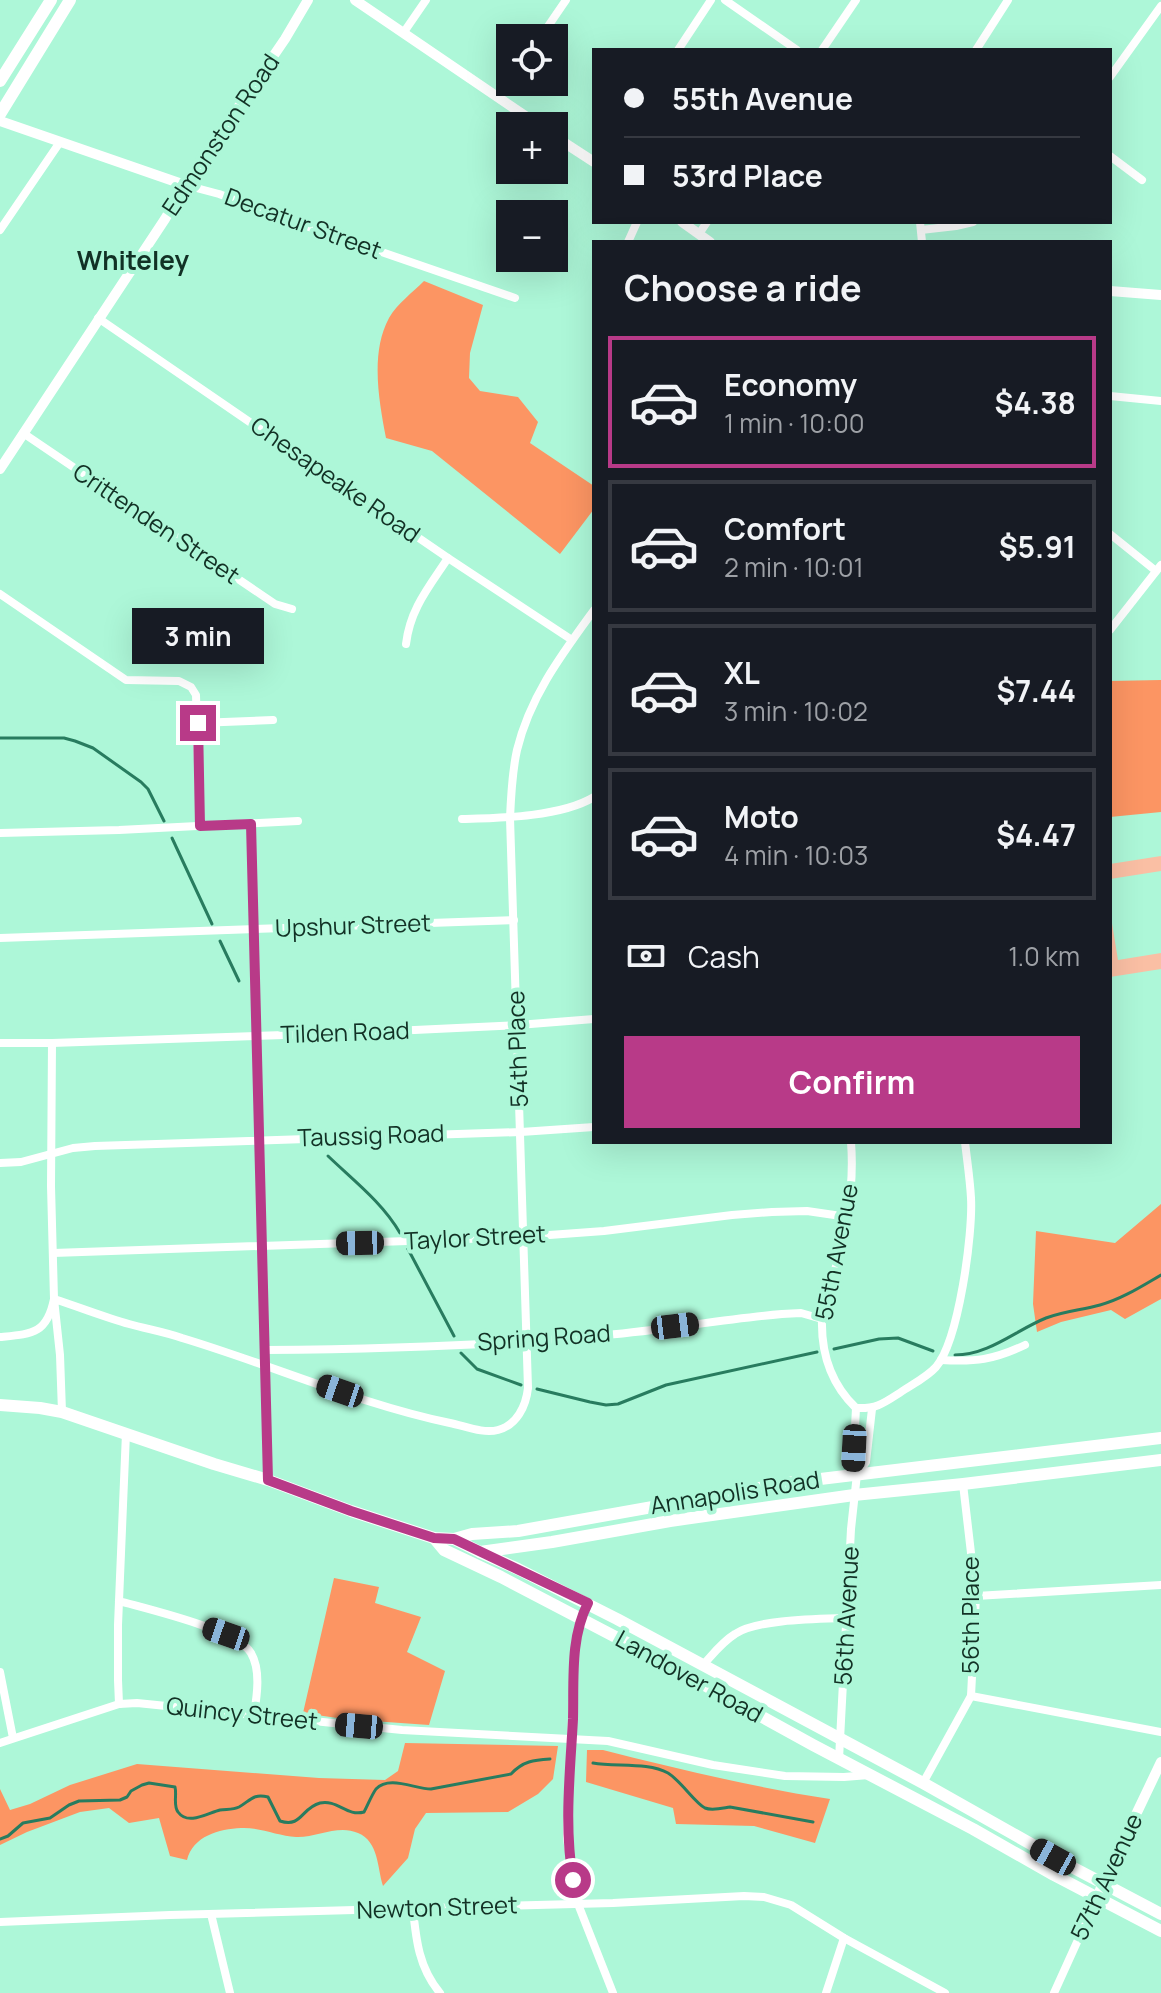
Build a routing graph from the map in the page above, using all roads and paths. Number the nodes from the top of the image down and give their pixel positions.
1 (51, 0) edge
2 (70, 0) edge
3 (308, 0) edge
4 (355, 0) edge
5 (426, 0) edge
6 (566, 0) edge
7 (711, 0) edge
8 (725, 0) edge
9 (856, 0) edge
10 (1008, 0) edge
11 (1161, 6) edge
12 (550, 24) edge
13 (404, 32) junction
14 (679, 48) edge
15 (794, 48) edge
16 (823, 48) edge
17 (977, 48) edge
18 (1112, 74) edge
19 (0, 81) edge
20 (499, 97) joint
21 (520, 112) edge
22 (0, 114) edge
23 (0, 121) edge
24 (60, 142) junction
25 (568, 145) edge
26 (1112, 158) edge
27 (592, 161) edge
28 (1142, 180) dead end
29 (185, 185) junction
30 (685, 224) edge
31 (706, 224) edge
32 (964, 224) edge
33 (921, 226) edge
34 (0, 230) edge
35 (699, 234) junction
36 (707, 240) edge
37 (1112, 291) edge
38 (1161, 295) edge
39 (515, 298) dead end
40 (98, 318) junction
41 (1112, 396) edge
42 (1161, 401) edge
43 (23, 433) junction
44 (0, 469) edge
45 (1112, 535) edge
46 (448, 558) junction
47 (1159, 568) edge
48 (0, 594) edge
49 (292, 609) dead end
50 (592, 613) edge
51 (1112, 627) edge
52 (572, 640) junction
53 (406, 644) dead end
54 (197, 719) junction
55 (273, 720) dead end
56 (592, 798) edge
57 (510, 818) junction
58 (462, 819) dead end
59 (298, 821) dead end
60 (251, 824) junction
61 (200, 826) junction
62 (0, 833) edge
63 (514, 920) junction
64 (254, 929) junction
65 (0, 938) edge
66 (592, 1019) edge
67 (518, 1025) junction
68 (256, 1036) junction
69 (0, 1043) edge
70 (52, 1043) junction
71 (592, 1127) edge
72 (521, 1132) junction
73 (259, 1140) junction
74 (851, 1144) edge
75 (965, 1144) edge
76 (52, 1153) junction
77 (0, 1163) edge
78 (848, 1217) junction
79 (522, 1237) junction
80 (262, 1246) junction
81 (53, 1253) junction
82 (54, 1299) junction
83 (822, 1319) junction
84 (0, 1337) edge
85 (526, 1341) junction
86 (1025, 1345) dead end
87 (264, 1350) junction
88 (941, 1360) junction
89 (265, 1366) junction
90 (0, 1405) edge
91 (856, 1408) junction
92 (872, 1409) junction
93 (62, 1412) junction
94 (126, 1433) junction
95 (1161, 1438) edge
96 (1161, 1460) edge
97 (857, 1474) junction
98 (268, 1480) junction
99 (963, 1484) junction
100 (854, 1495) junction
101 (434, 1538) junction
102 (454, 1539) junction
103 (521, 1546) junction
104 (480, 1552) junction
105 (462, 1558) junction
106 (518, 1569) junction
107 (1161, 1585) edge
108 (976, 1596) junction
109 (119, 1601) junction
110 (588, 1603) junction
111 (847, 1618) junction
112 (580, 1619) junction
113 (703, 1665) junction
114 (0, 1672) edge
115 (971, 1696) junction
116 (119, 1704) junction
117 (254, 1714) junction
118 (1161, 1732) edge
119 (13, 1738) junction
120 (572, 1738) junction
121 (841, 1739) junction
122 (0, 1743) edge
123 (839, 1759) junction
124 (1161, 1762) edge
125 (870, 1775) junction
126 (923, 1783) junction
127 (1103, 1884) junction
128 (1097, 1898) junction
129 (578, 1904) junction
130 (413, 1909) junction
131 (211, 1914) junction
132 (1161, 1914) edge
133 (0, 1922) edge
134 (1161, 1931) edge
135 (844, 1938) junction
136 (939, 1991) edge
137 (230, 1993) edge
138 (440, 1993) edge
139 (613, 1993) edge
140 (826, 1993) edge
141 (1054, 1993) edge

1 - 19 main road
2 - 22 main road
3 - 29 street, Edmonston Road
4 - 13 street
5 - 13 street
6 - 12 street
7 - 14 street
8 - 15 street
9 - 16 street
10 - 17 street
11 - 18 street
13 - 20 street
20 - 21 street
23 - 24 street, Decatur Street
24 - 29 street, Decatur Street
24 - 34 street
25 - 27 street
26 - 28 street
29 - 39 street, Decatur Street
29 - 40 street, Edmonston Road
30 - 35 street
31 - 35 street
32 - 33 street
35 - 36 street
37 - 38 street
40 - 43 street, Edmonston Road
40 - 46 street, Chesapeake Road
41 - 42 street
43 - 44 street, Edmonston Road
43 - 49 street, Crittenden Street
45 - 47 street
46 - 52 street, Chesapeake Road
46 - 53 street
47 - 51 street
48 - 54 street
50 - 52 street
52 - 57 street, 54th Place
54 - 55 street
54 - 61 street
56 - 57 street
57 - 58 street
57 - 63 street, 54th Place
59 - 60 street
60 - 61 street
60 - 64 street
61 - 62 street
63 - 64 street, Upshur Street
63 - 67 street, 54th Place
64 - 65 street, Upshur Street
64 - 68 street
66 - 67 street, Tilden Road
67 - 68 street, Tilden Road
67 - 72 street, 54th Place
68 - 70 street, Tilden Road
68 - 73 street
69 - 70 street, Tilden Road
70 - 76 street
71 - 72 street, Taussig Road
72 - 73 street, Taussig Road
72 - 79 street, 54th Place
73 - 76 street, Taussig Road
73 - 80 street
74 - 78 street, 55th Avenue
75 - 88 street
76 - 77 street, Taussig Road
76 - 81 street
78 - 79 street, Taylor Street
78 - 83 street, 55th Avenue
79 - 80 street, Taylor Street
79 - 85 street, 54th Place
80 - 81 street, Taylor Street
80 - 87 street
81 - 82 street
82 - 84 street
82 - 89 street, 54th Place
82 - 93 street
83 - 85 street, Spring Road
83 - 91 street, 55th Avenue
85 - 87 street, Spring Road
85 - 89 street, 54th Place
86 - 88 street
87 - 89 street
88 - 92 street
89 - 98 street
90 - 93 main road
91 - 92 street
91 - 97 street
92 - 97 street
93 - 94 main road
94 - 98 main road
94 - 109 street
95 - 97 main road, Annapolis Road
96 - 99 main road, Annapolis Road
97 - 100 street, 56th Avenue
97 - 102 main road, Annapolis Road
98 - 101 main road
99 - 100 main road, Annapolis Road
99 - 108 street, 56th Place
100 - 103 main road, Annapolis Road
100 - 111 street, 56th Avenue
101 - 102 main road, Landover Road
101 - 105 main road, Landover Road
102 - 104 main road, Landover Road
103 - 104 main road, Annapolis Road
103 - 106 main road
104 - 105 main road, Annapolis Road
104 - 106 main road, Landover Road
105 - 112 main road, Landover Road
106 - 110 main road, Landover Road
107 - 108 street
108 - 115 street, 56th Place
109 - 116 street
109 - 117 street
110 - 112 street
110 - 113 main road, Landover Road
111 - 113 street
111 - 121 street, 56th Avenue
112 - 120 street
112 - 123 main road, Landover Road
113 - 121 main road, Landover Road
114 - 119 street
115 - 118 street
115 - 126 street, 56th Place
116 - 117 street, Quincy Street
116 - 119 street, Quincy Street
117 - 120 street, Quincy Street
119 - 122 street, Quincy Street
120 - 125 street, Quincy Street
120 - 129 street
121 - 123 street, 56th Avenue
121 - 126 main road, Landover Road
123 - 125 main road, Landover Road
124 - 127 street, 57th Avenue
125 - 128 main road, Landover Road
126 - 127 main road, Landover Road
127 - 128 street, 57th Avenue
127 - 132 main road, Landover Road
128 - 134 main road, Landover Road
128 - 141 street, 57th Avenue
129 - 130 street, Newton Street
129 - 135 street, Newton Street
129 - 139 street
130 - 131 street, Newton Street
130 - 138 street
131 - 133 street, Newton Street
131 - 137 street
135 - 136 street, Newton Street
135 - 140 street

